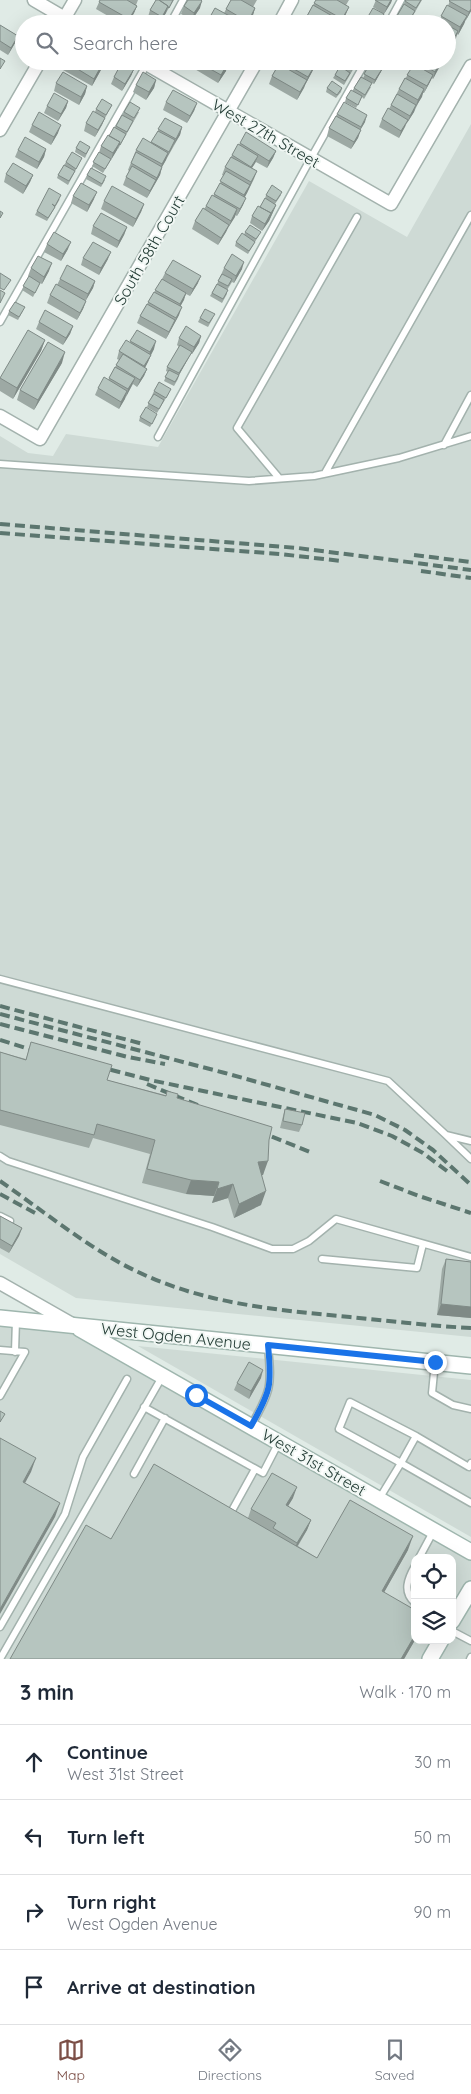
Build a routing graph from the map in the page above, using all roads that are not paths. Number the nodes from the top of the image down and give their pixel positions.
1 (34, 0) edge
2 (75, 0) edge
3 (183, 0) edge
4 (292, 0) edge
5 (401, 0) edge
6 (56, 15) edge
7 (70, 15) edge
8 (175, 15) edge
9 (284, 15) edge
10 (393, 15) edge
11 (471, 66) edge
12 (35, 70) edge
13 (141, 70) edge
14 (159, 70) edge
15 (252, 70) edge
16 (361, 70) edge
17 (229, 111) junction
18 (0, 130) edge
19 (311, 158) junction
20 (471, 215) edge
21 (357, 217) dead end
22 (0, 322) edge
23 (471, 395) edge
24 (0, 416) edge
25 (471, 436) edge
26 (158, 437) dead end
27 (444, 445) junction
28 (0, 464) edge
29 (326, 473) junction
30 (279, 478) junction
31 (0, 980) edge
32 (446, 1135) junction
33 (471, 1142) edge
34 (0, 1156) edge
35 (471, 1158) edge
36 (0, 1216) edge
37 (10, 1221) edge
38 (423, 1244) junction
39 (471, 1257) edge
40 (322, 1259) dead end
41 (0, 1283) edge
42 (0, 1318) edge
43 (16, 1320) junction
44 (74, 1326) junction
45 (268, 1345) junction
46 (0, 1350) edge
47 (15, 1352) junction
48 (435, 1362) junction
49 (471, 1366) edge
50 (162, 1375) junction
51 (127, 1379) dead end
52 (0, 1396) edge
53 (144, 1407) junction
54 (471, 1409) edge
55 (165, 1418) junction
56 (251, 1426) junction
57 (416, 1436) junction
58 (279, 1442) junction
59 (401, 1463) junction
60 (471, 1463) edge
61 (255, 1469) junction
62 (134, 1474) dead end
63 (379, 1499) junction
64 (471, 1503) edge
65 (228, 1519) edge
66 (434, 1530) junction
67 (471, 1552) edge
68 (421, 1554) edge
69 (411, 1575) edge
70 (471, 1588) edge
71 (411, 1598) edge
72 (456, 1614) edge
73 (0, 1627) edge
74 (456, 1633) edge
75 (471, 1641) edge
76 (439, 1644) edge
77 (0, 1659) edge
78 (430, 1659) edge

1 - 6 street
2 - 7 street
3 - 8 lane
4 - 9 street
5 - 10 lane
11 - 19 street, West 27th Street
12 - 18 street
13 - 22 lane
14 - 17 street, West 27th Street
15 - 17 street, South 58th Court
16 - 19 lane
17 - 19 street, West 27th Street
17 - 24 street, South 58th Court
19 - 26 lane
20 - 29 lane
21 - 30 lane
23 - 27 lane
25 - 27 lane
27 - 29 lane
28 - 30 lane
29 - 30 lane
31 - 32 lane
32 - 33 lane
32 - 35 lane
34 - 38 lane
36 - 37 lane
38 - 39 lane
38 - 40 lane
41 - 44 street, West 31st Street
42 - 43 main road, West Ogden Avenue
43 - 44 main road, West Ogden Avenue
43 - 47 lane
44 - 45 main road, West Ogden Avenue
44 - 50 main road, West 31st Street
45 - 48 main road, West Ogden Avenue
45 - 56 lane
46 - 47 lane
47 - 52 lane
48 - 49 main road, West Ogden Avenue
48 - 54 lane
50 - 53 lane
50 - 56 main road, West 31st Street
51 - 73 lane
53 - 55 lane
53 - 77 lane
55 - 61 lane
55 - 62 lane
56 - 58 main road, West 31st Street
57 - 59 lane
57 - 59 lane
57 - 60 lane
58 - 61 lane
58 - 63 main road, West 31st Street
59 - 63 lane
59 - 64 lane
61 - 65 lane
63 - 66 main road, West 31st Street
66 - 67 main road, West 31st Street
66 - 68 lane
69 - 71 lane
70 - 72 main road
74 - 75 lane
76 - 78 main road

